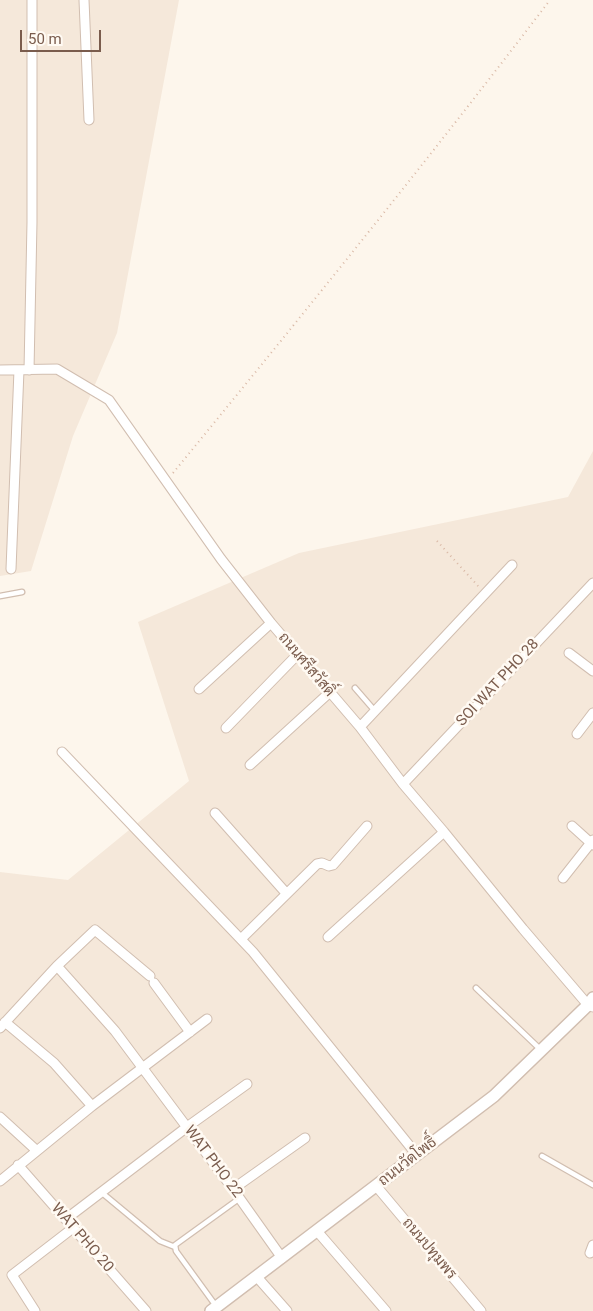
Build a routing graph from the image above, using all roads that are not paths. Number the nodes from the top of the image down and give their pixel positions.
1 (32, 0) edge
2 (84, 0) edge
3 (89, 120) dead end
4 (0, 370) edge
5 (24, 370) junction
6 (512, 565) dead end
7 (11, 569) dead end
8 (593, 583) edge
9 (22, 592) dead end
10 (0, 596) edge
11 (270, 623) junction
12 (569, 653) dead end
13 (297, 655) junction
14 (593, 671) edge
15 (355, 688) dead end
16 (199, 689) dead end
17 (329, 693) junction
18 (374, 711) junction
19 (593, 713) edge
20 (360, 727) junction
21 (226, 728) dead end
22 (577, 734) dead end
23 (62, 752) dead end
24 (250, 765) dead end
25 (403, 784) junction
26 (215, 813) dead end
27 (367, 826) dead end
28 (572, 826) dead end
29 (444, 832) junction
30 (592, 843) edge
31 (563, 878) dead end
32 (286, 893) junction
33 (328, 937) dead end
34 (241, 939) junction
35 (57, 966) junction
36 (476, 988) dead end
37 (591, 1003) edge
38 (208, 1019) dead end
39 (3, 1025) edge
40 (190, 1032) junction
41 (542, 1050) junction
42 (142, 1068) junction
43 (247, 1084) dead end
44 (92, 1106) junction
45 (0, 1118) edge
46 (186, 1127) junction
47 (305, 1138) dead end
48 (36, 1150) junction
49 (417, 1155) junction
50 (542, 1156) dead end
51 (18, 1165) junction
52 (0, 1181) edge
53 (593, 1185) edge
54 (377, 1187) junction
55 (234, 1189) junction
56 (101, 1192) junction
57 (240, 1198) junction
58 (66, 1219) junction
59 (73, 1228) junction
60 (317, 1231) junction
61 (175, 1247) junction
62 (282, 1258) junction
63 (257, 1277) junction
64 (214, 1309) edge
65 (35, 1311) edge
66 (146, 1311) edge
67 (287, 1311) edge
68 (386, 1311) edge
69 (481, 1311) edge

1 - 5 street
2 - 3 street
4 - 5 street, ถนนศรีสวัสดิ์
5 - 7 street
5 - 11 street, ถนนศรีสวัสดิ์
6 - 18 street
8 - 25 street, SOI WAT PHO 28
9 - 10 lane
11 - 13 street, ถนนศรีสวัสดิ์
11 - 16 street
12 - 14 street
13 - 17 street, ถนนศรีสวัสดิ์
13 - 21 street
15 - 18 lane
17 - 20 street, ถนนศรีสวัสดิ์
17 - 24 street
18 - 20 street
19 - 22 street
20 - 25 street, ถนนศรีสวัสดิ์
23 - 34 street
25 - 29 street, ถนนศรีสวัสดิ์
26 - 32 street
27 - 32 street
28 - 30 street
29 - 33 street
29 - 37 street, ถนนศรีสวัสดิ์
30 - 31 street
32 - 34 street
34 - 49 street
35 - 39 street
35 - 40 street
35 - 42 street, WAT PHO 22
36 - 41 lane
37 - 41 street, ถนนวัดโพธิ์
38 - 40 street
39 - 44 street
40 - 42 street
41 - 49 street, ถนนวัดโพธิ์
42 - 44 street
42 - 46 street, WAT PHO 22
43 - 46 street
44 - 48 street
45 - 48 street
46 - 55 street, WAT PHO 22
46 - 56 street
47 - 55 street
48 - 51 street
49 - 54 street, ถนนวัดโพธิ์
50 - 53 lane
51 - 52 street
51 - 58 street, WAT PHO 20
54 - 60 street, ถนนวัดโพธิ์
54 - 69 street, ถนนปทุมพร
55 - 57 street, WAT PHO 22
56 - 58 street
56 - 61 lane
57 - 61 lane
57 - 62 street, WAT PHO 22
58 - 59 street, WAT PHO 20
59 - 65 street
59 - 66 street, WAT PHO 20
60 - 62 street, ถนนวัดโพธิ์
60 - 68 street
61 - 64 lane
62 - 63 street, ถนนวัดโพธิ์
63 - 64 street, ถนนวัดโพธิ์
63 - 67 street

